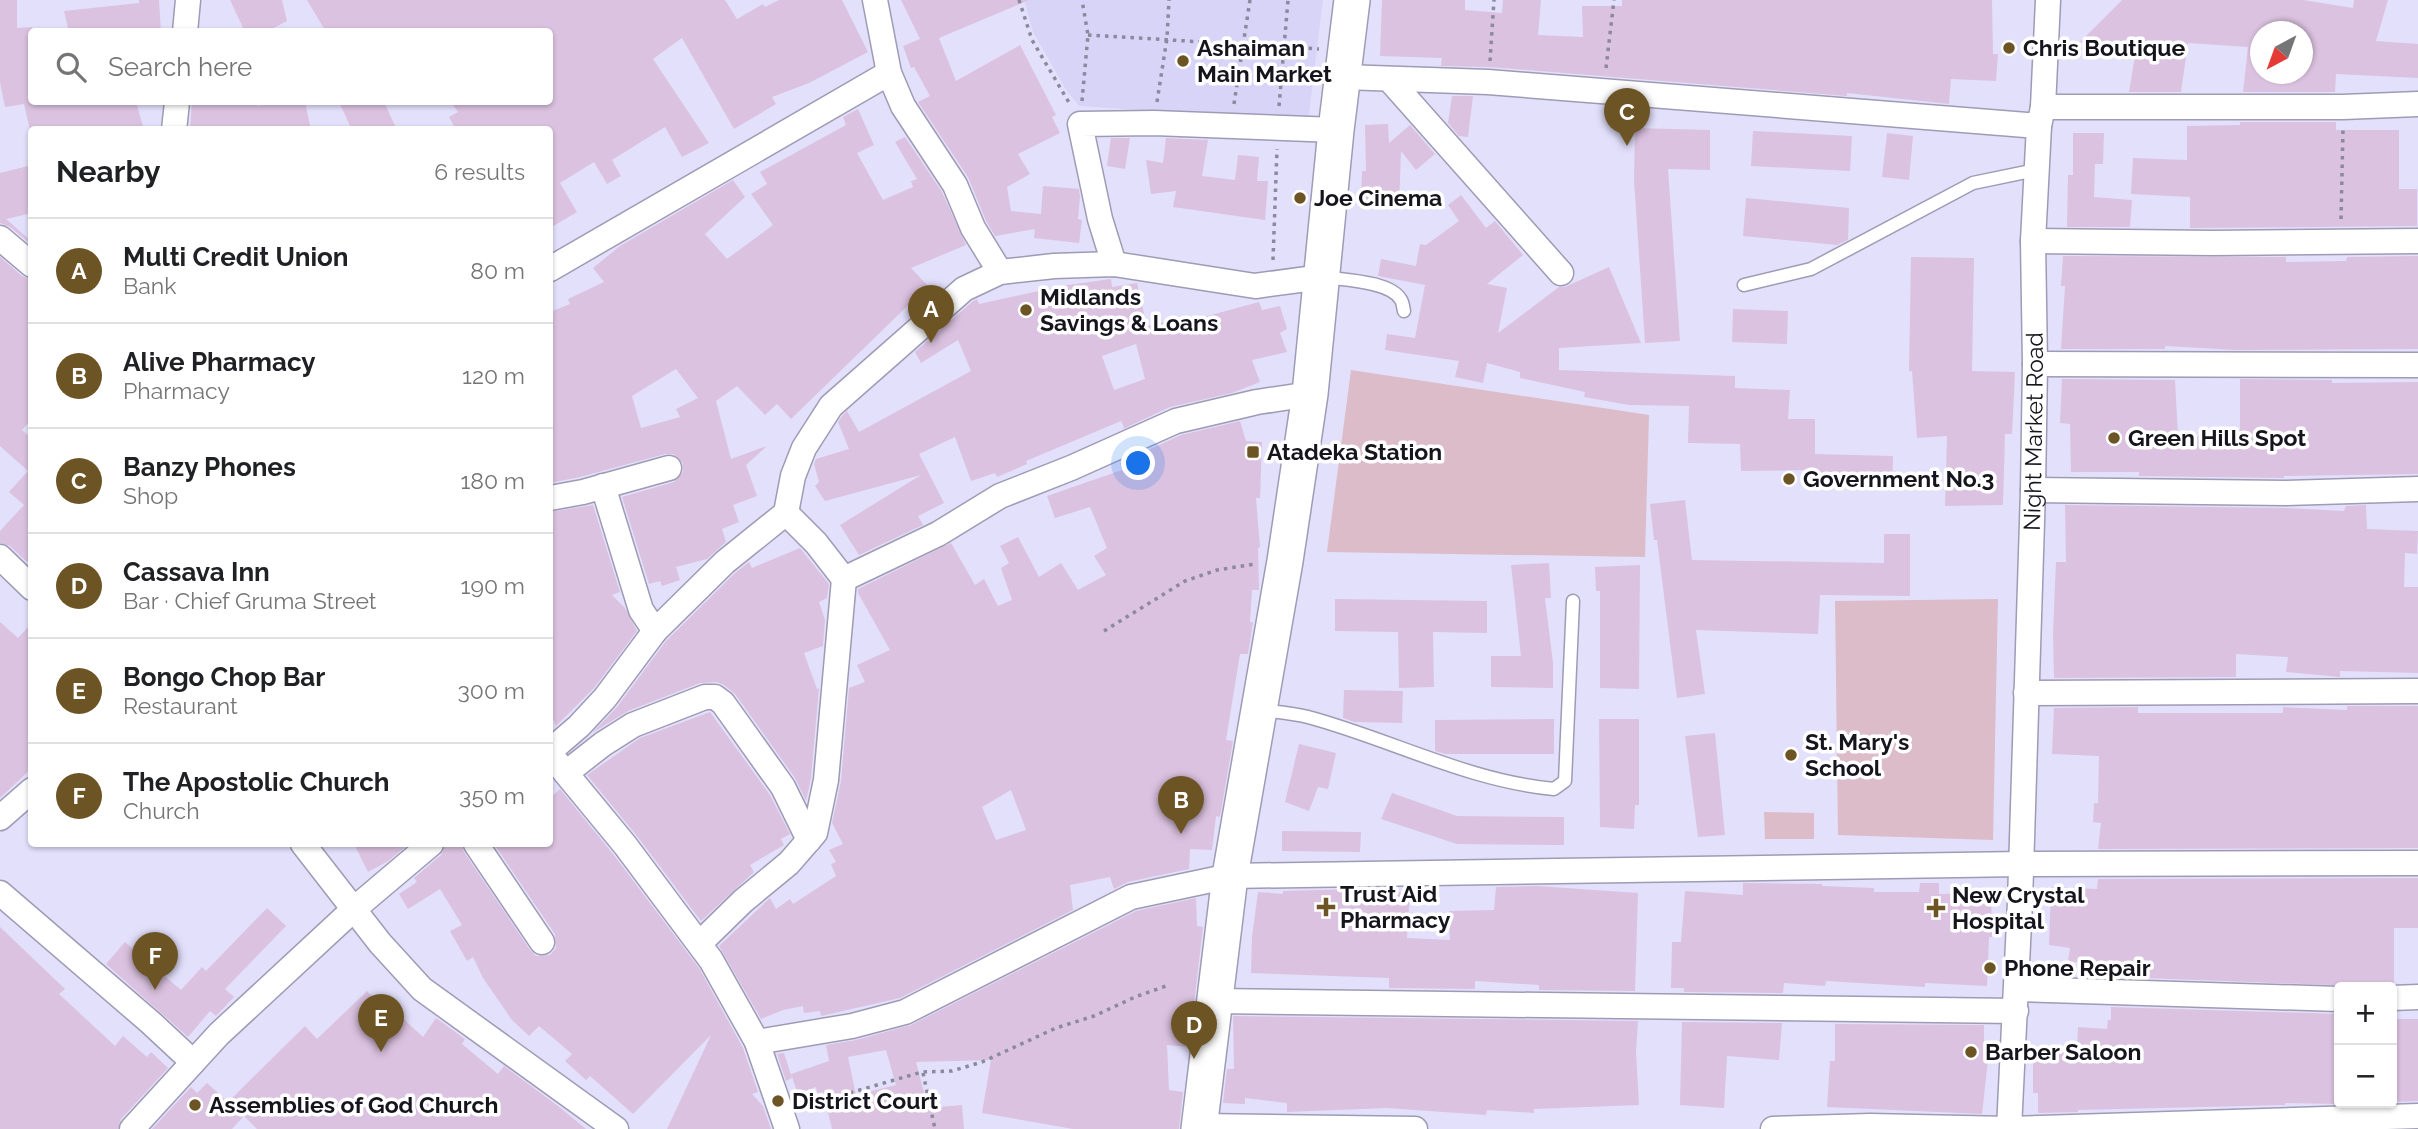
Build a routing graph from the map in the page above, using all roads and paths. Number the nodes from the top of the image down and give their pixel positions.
1 (188, 0) edge
2 (875, 0) edge
3 (1020, 0) edge
4 (1082, 0) edge
5 (1169, 0) edge
6 (1250, 0) edge
7 (1352, 0) edge
8 (1494, 0) edge
9 (1614, 0) edge
10 (2048, 0) edge
11 (185, 28) edge
12 (1088, 35) junction
13 (1167, 38) junction
14 (1243, 43) junction
15 (1345, 64) junction
16 (889, 73) junction
17 (1390, 79) junction
18 (1488, 82) junction
19 (1603, 91) junction
20 (2418, 104) edge
21 (177, 105) edge
22 (2343, 107) junction
23 (2041, 117) junction
24 (1154, 122) junction
25 (1080, 124) junction
26 (174, 126) edge
27 (1231, 127) junction
28 (1336, 130) junction
29 (2036, 170) junction
30 (0, 239) edge
31 (2033, 241) junction
32 (2418, 241) edge
33 (2340, 242) junction
34 (28, 262) edge
35 (1114, 264) junction
36 (553, 268) edge
37 (1000, 272) junction
38 (1561, 272) dead end
39 (1322, 277) junction
40 (1744, 285) dead end
41 (1404, 311) dead end
42 (2035, 364) junction
43 (2418, 365) edge
44 (1310, 394) junction
45 (669, 468) dead end
46 (603, 486) junction
47 (2033, 489) junction
48 (2418, 489) edge
49 (553, 497) edge
50 (786, 513) junction
51 (0, 557) edge
52 (1285, 561) junction
53 (844, 579) junction
54 (28, 585) edge
55 (1573, 601) dead end
56 (655, 631) junction
57 (1104, 631) dead end
58 (2418, 691) edge
59 (2026, 693) junction
60 (1260, 710) junction
61 (553, 749) edge
62 (553, 756) edge
63 (566, 773) junction
64 (28, 794) edge
65 (0, 818) edge
66 (809, 840) junction
67 (305, 847) edge
68 (427, 847) edge
69 (478, 847) edge
70 (2418, 863) edge
71 (2022, 864) junction
72 (1230, 876) junction
73 (0, 892) edge
74 (354, 909) junction
75 (542, 942) dead end
76 (700, 943) junction
77 (1169, 985) dead end
78 (2418, 997) edge
79 (2397, 998) edge
80 (2334, 999) edge
81 (1215, 1000) junction
82 (2016, 1000) junction
83 (757, 1042) junction
84 (193, 1062) junction
85 (922, 1072) junction
86 (2418, 1116) edge
87 (785, 1121) edge
88 (1199, 1127) edge
89 (132, 1129) edge
90 (615, 1129) edge
91 (935, 1129) edge
92 (1415, 1129) edge
93 (1773, 1129) edge
94 (2009, 1129) edge

1 - 11 street
2 - 16 street
3 - 25 path
4 - 12 path
5 - 13 path
6 - 14 path
7 - 15 main road
8 - 18 path
9 - 19 path
10 - 23 street, Night Market Road
12 - 13 path
12 - 25 path
13 - 14 path
13 - 24 path
14 - 15 path
14 - 27 path
15 - 17 street
15 - 28 main road
16 - 36 street
16 - 37 street
17 - 18 street
17 - 38 street
18 - 19 street
19 - 23 street
20 - 22 street
21 - 26 street
22 - 23 street
22 - 33 path
23 - 29 street, Night Market Road
24 - 25 street
24 - 27 street
25 - 35 street
27 - 28 street
28 - 39 main road
29 - 31 street, Night Market Road
29 - 40 lane
30 - 34 street
31 - 33 street
31 - 42 street, Night Market Road
32 - 33 street
35 - 37 street
35 - 39 street
37 - 50 street
39 - 41 lane
39 - 44 main road
42 - 43 street
42 - 47 street, Night Market Road
44 - 52 main road
44 - 53 street
45 - 46 street
46 - 49 street
46 - 56 street
47 - 48 street
47 - 59 street, Night Market Road
50 - 53 street
50 - 56 street
51 - 54 street
52 - 57 path
52 - 60 main road
53 - 66 street
55 - 60 lane
56 - 61 street
58 - 59 street
59 - 71 street, Night Market Road
60 - 72 main road
62 - 63 street
63 - 66 street
63 - 76 street
64 - 65 street
66 - 76 street
67 - 74 street
68 - 74 street
69 - 75 street
70 - 71 street
71 - 72 street
71 - 82 street, Night Market Road
72 - 81 main road
72 - 83 street
73 - 84 street
74 - 84 street
74 - 90 street
76 - 83 street
77 - 85 path
78 - 79 street
80 - 82 street
81 - 82 street
81 - 88 main road
82 - 94 street, Night Market Road
83 - 87 street
84 - 89 street
85 - 87 path
85 - 91 path
86 - 94 street
88 - 92 street
93 - 94 street

